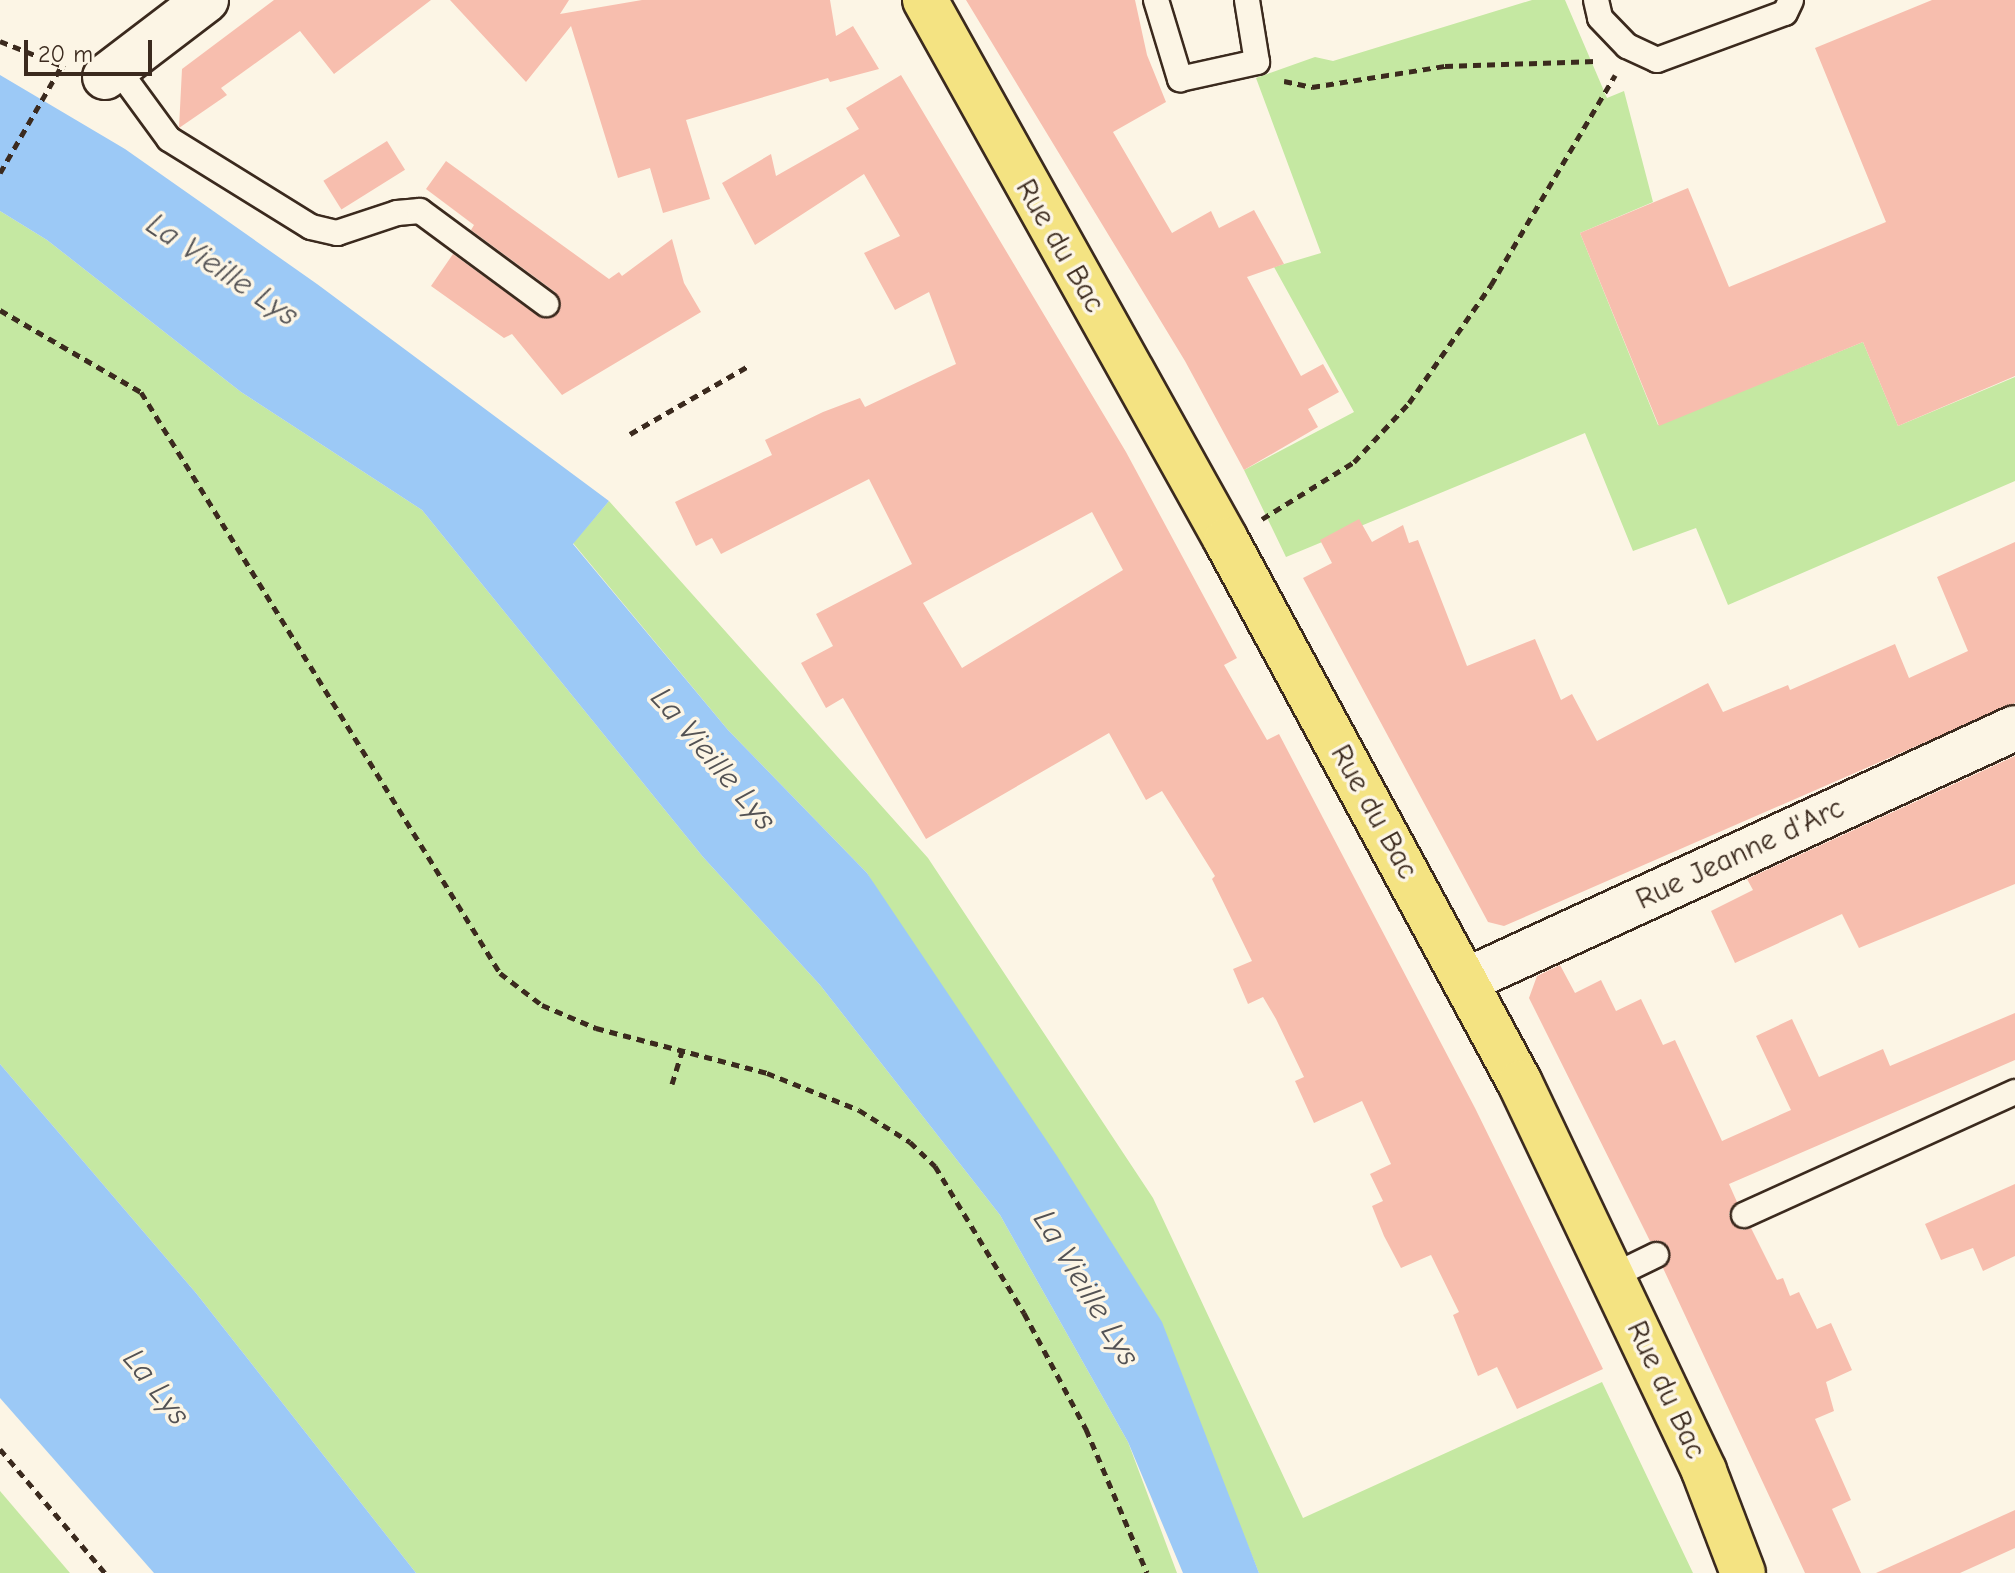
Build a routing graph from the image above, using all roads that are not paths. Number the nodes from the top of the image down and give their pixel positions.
1 (206, 0) edge
2 (894, 0) edge
3 (925, 0) edge
4 (1156, 0) edge
5 (1247, 0) edge
6 (1596, 0) edge
7 (1791, 0) edge
8 (111, 73) joint
9 (1015, 168) junction
10 (546, 304) dead end
11 (2015, 728) edge
12 (1465, 981) junction
13 (2015, 1092) edge
14 (1744, 1215) dead end
15 (1656, 1255) dead end
16 (1613, 1276) junction
17 (1704, 1471) junction
18 (1743, 1573) edge
19 (1760, 1573) edge

1 - 8 street
2 - 9 main road, Rue du Bac
3 - 9 main road, Rue du Bac
4 - 5 lane
6 - 7 lane
8 - 10 lane
9 - 12 main road, Rue du Bac
11 - 12 street, Rue Jeanne d'Arc
12 - 16 main road, Rue du Bac
13 - 14 lane
15 - 16 lane
16 - 17 main road, Rue du Bac
17 - 18 main road, Rue du Bac
17 - 19 main road, Rue du Bac

